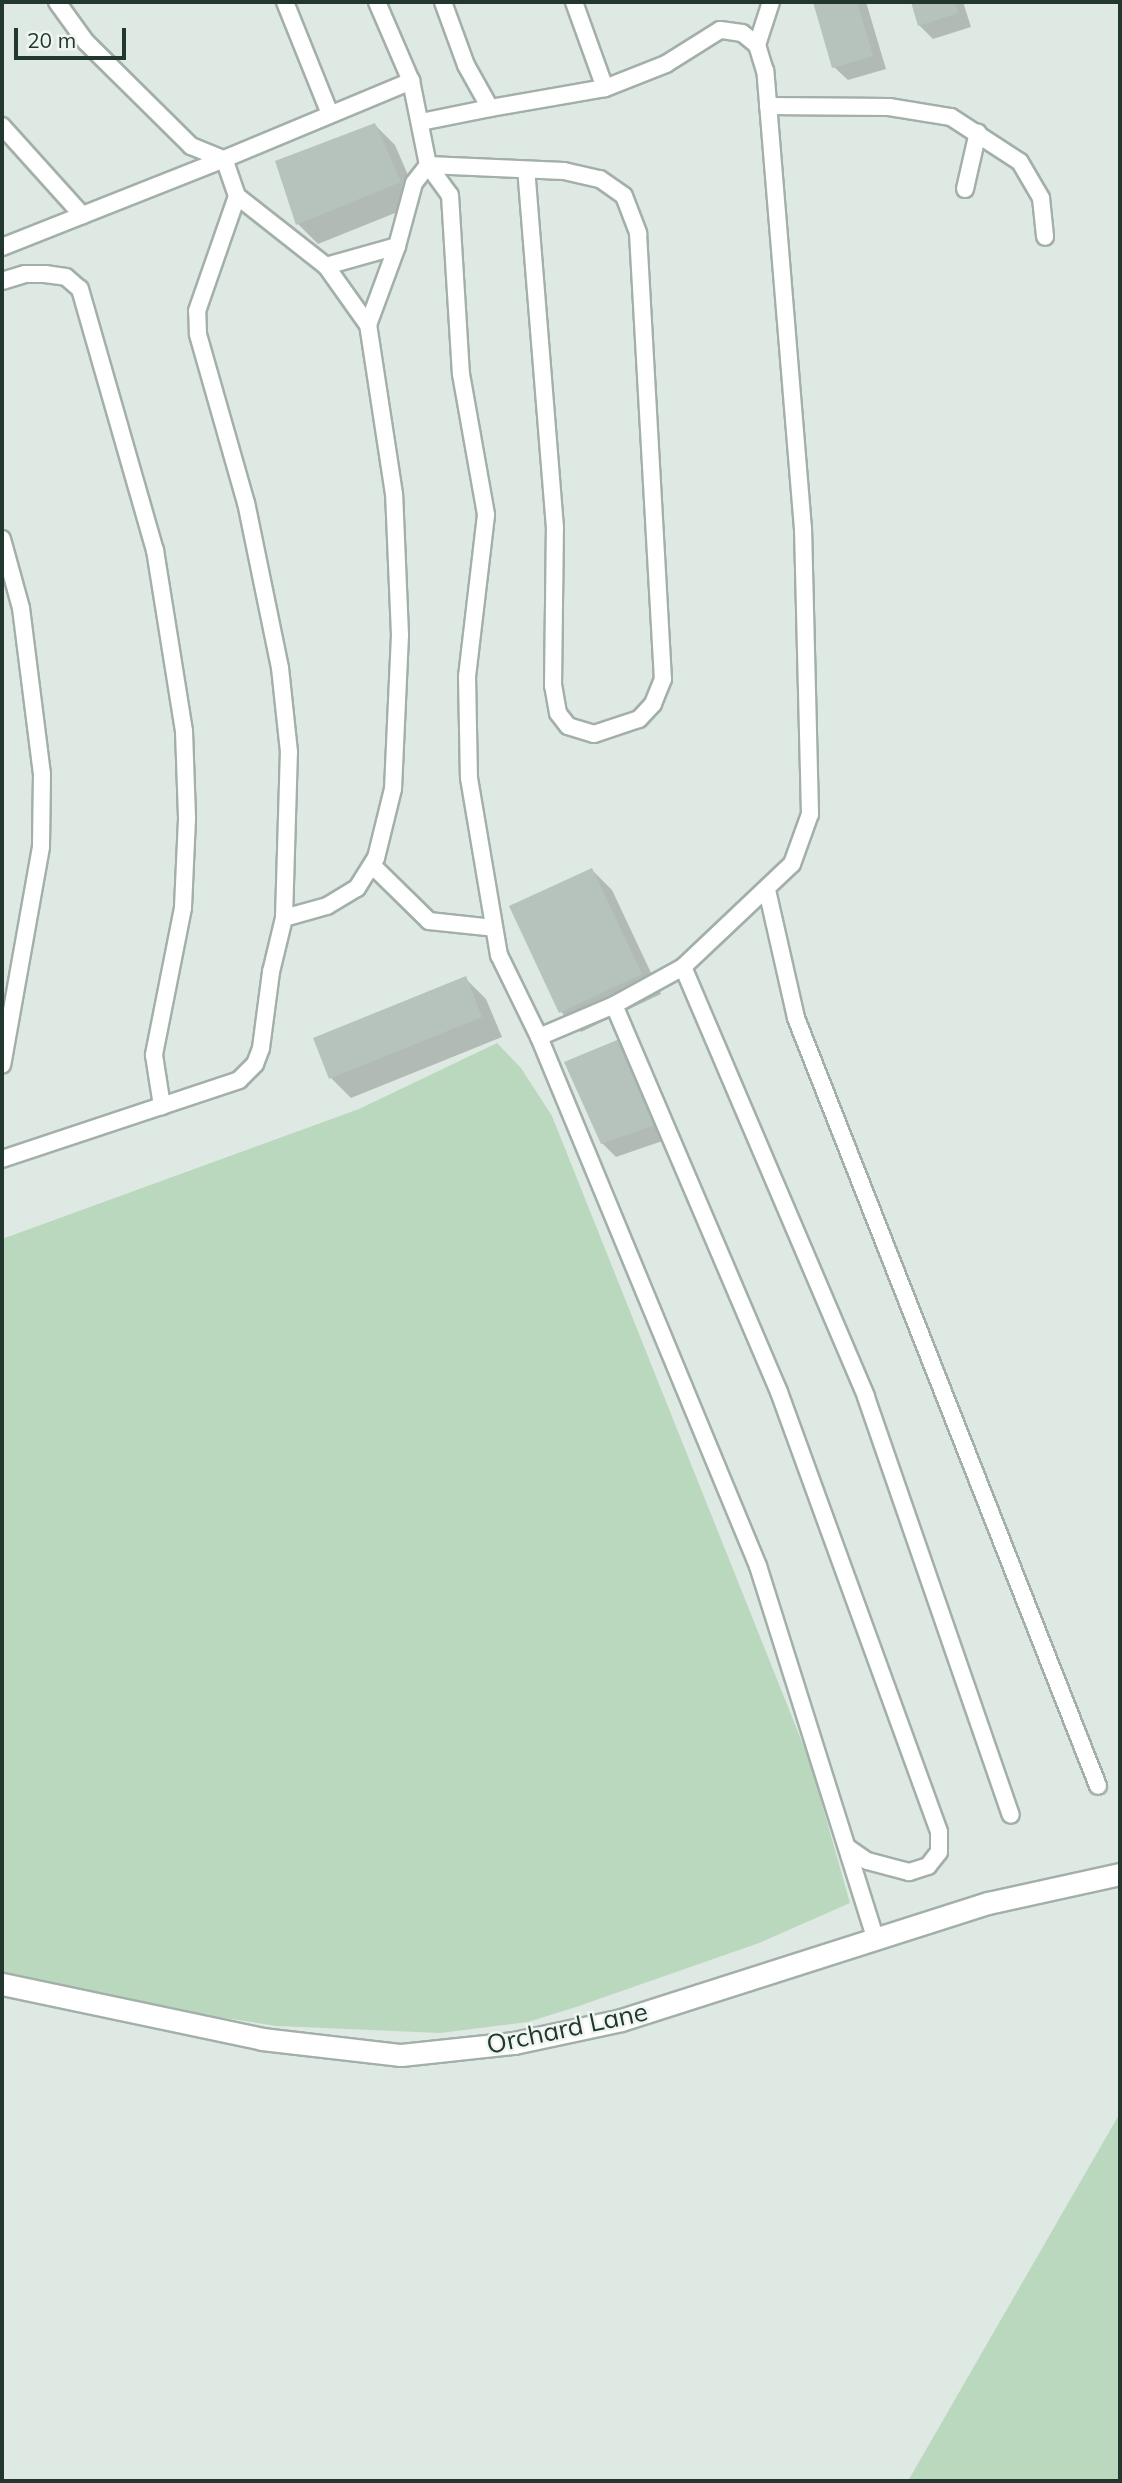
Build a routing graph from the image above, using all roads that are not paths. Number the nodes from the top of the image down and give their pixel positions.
1 (57, 2) edge
2 (285, 2) edge
3 (377, 2) edge
4 (443, 2) edge
5 (574, 2) edge
6 (771, 2) edge
7 (757, 45) junction
8 (411, 81) junction
9 (605, 88) junction
10 (768, 106) junction
11 (489, 108) junction
12 (330, 114) junction
13 (421, 122) junction
14 (2, 126) edge
15 (978, 132) junction
16 (223, 159) junction
17 (429, 165) junction
18 (526, 170) junction
19 (965, 189) dead end
20 (237, 196) junction
21 (82, 215) junction
22 (1045, 237) dead end
23 (397, 246) junction
24 (2, 247) edge
25 (326, 266) junction
26 (2, 281) edge
27 (368, 325) junction
28 (2, 539) edge
29 (372, 864) junction
30 (767, 890) junction
31 (284, 918) junction
32 (494, 928) junction
33 (683, 967) junction
34 (614, 1005) junction
35 (539, 1037) junction
36 (2, 1065) edge
37 (162, 1106) junction
38 (2, 1158) edge
39 (1098, 1786) dead end
40 (1011, 1815) dead end
41 (850, 1849) junction
42 (1120, 1874) edge
43 (875, 1937) junction
44 (2, 1984) edge

1 - 16 lane
2 - 12 lane
3 - 8 lane
4 - 11 lane
5 - 9 lane
6 - 7 lane
7 - 9 lane
7 - 10 lane
8 - 12 lane
8 - 13 lane
9 - 11 lane
10 - 15 lane
10 - 30 lane
11 - 13 lane
12 - 16 lane
13 - 17 lane
14 - 21 lane
15 - 19 lane
15 - 22 lane
16 - 20 lane
16 - 21 lane
17 - 18 lane
17 - 23 lane
17 - 32 lane
18 - 18 lane
20 - 25 lane
20 - 31 lane
21 - 24 lane
23 - 25 lane
23 - 27 lane
25 - 27 lane
26 - 37 lane
27 - 29 lane
28 - 36 lane
29 - 31 lane
29 - 32 lane
30 - 33 lane
30 - 39 lane
31 - 37 lane
32 - 35 lane
33 - 34 lane
33 - 40 lane
34 - 35 lane
34 - 41 lane
35 - 41 lane
37 - 38 lane
41 - 43 lane
42 - 43 street, Orchard Lane
43 - 44 street, Orchard Lane

